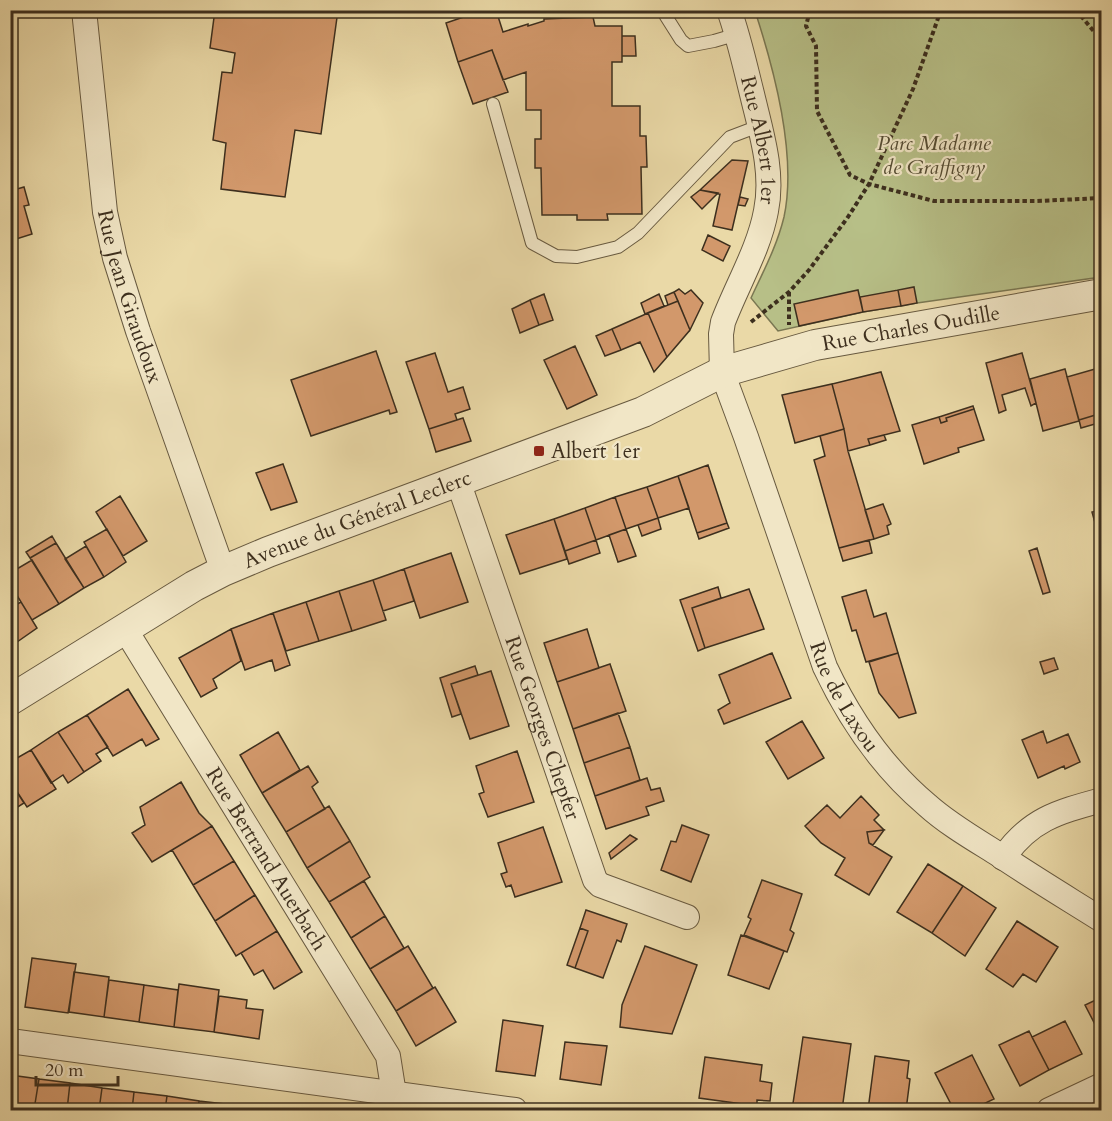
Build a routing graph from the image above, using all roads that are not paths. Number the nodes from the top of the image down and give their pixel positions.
1 (84, 10) edge
2 (662, 10) edge
3 (729, 10) edge
4 (738, 34) junction
5 (494, 104) dead end
6 (759, 126) junction
7 (1101, 294) edge
8 (722, 372) junction
9 (458, 481) junction
10 (223, 571) junction
11 (125, 629) junction
12 (10, 700) edge
13 (1101, 800) edge
14 (1003, 858) junction
15 (687, 917) dead end
16 (1101, 920) edge
17 (10, 1041) edge
18 (1101, 1085) edge
19 (394, 1094) junction
20 (515, 1110) edge
21 (1049, 1110) edge

1 - 10 street, Rue Jean Giraudoux
2 - 4 lane
3 - 4 street, Rue Albert 1er
4 - 6 street, Rue Albert 1er
5 - 6 lane
6 - 8 street, Rue Albert 1er
7 - 8 street, Rue Charles Oudille
8 - 9 street, Avenue du Général Leclerc
8 - 14 street, Rue de Laxou
9 - 10 street, Avenue du Général Leclerc
9 - 15 street, Rue Georges Chepfer
10 - 11 street, Avenue du Général Leclerc
11 - 12 street, Avenue du Général Leclerc
11 - 19 street, Rue Bertrand Auerbach
13 - 14 street
14 - 16 street, Rue de Laxou
17 - 19 street
18 - 21 street
19 - 20 street

